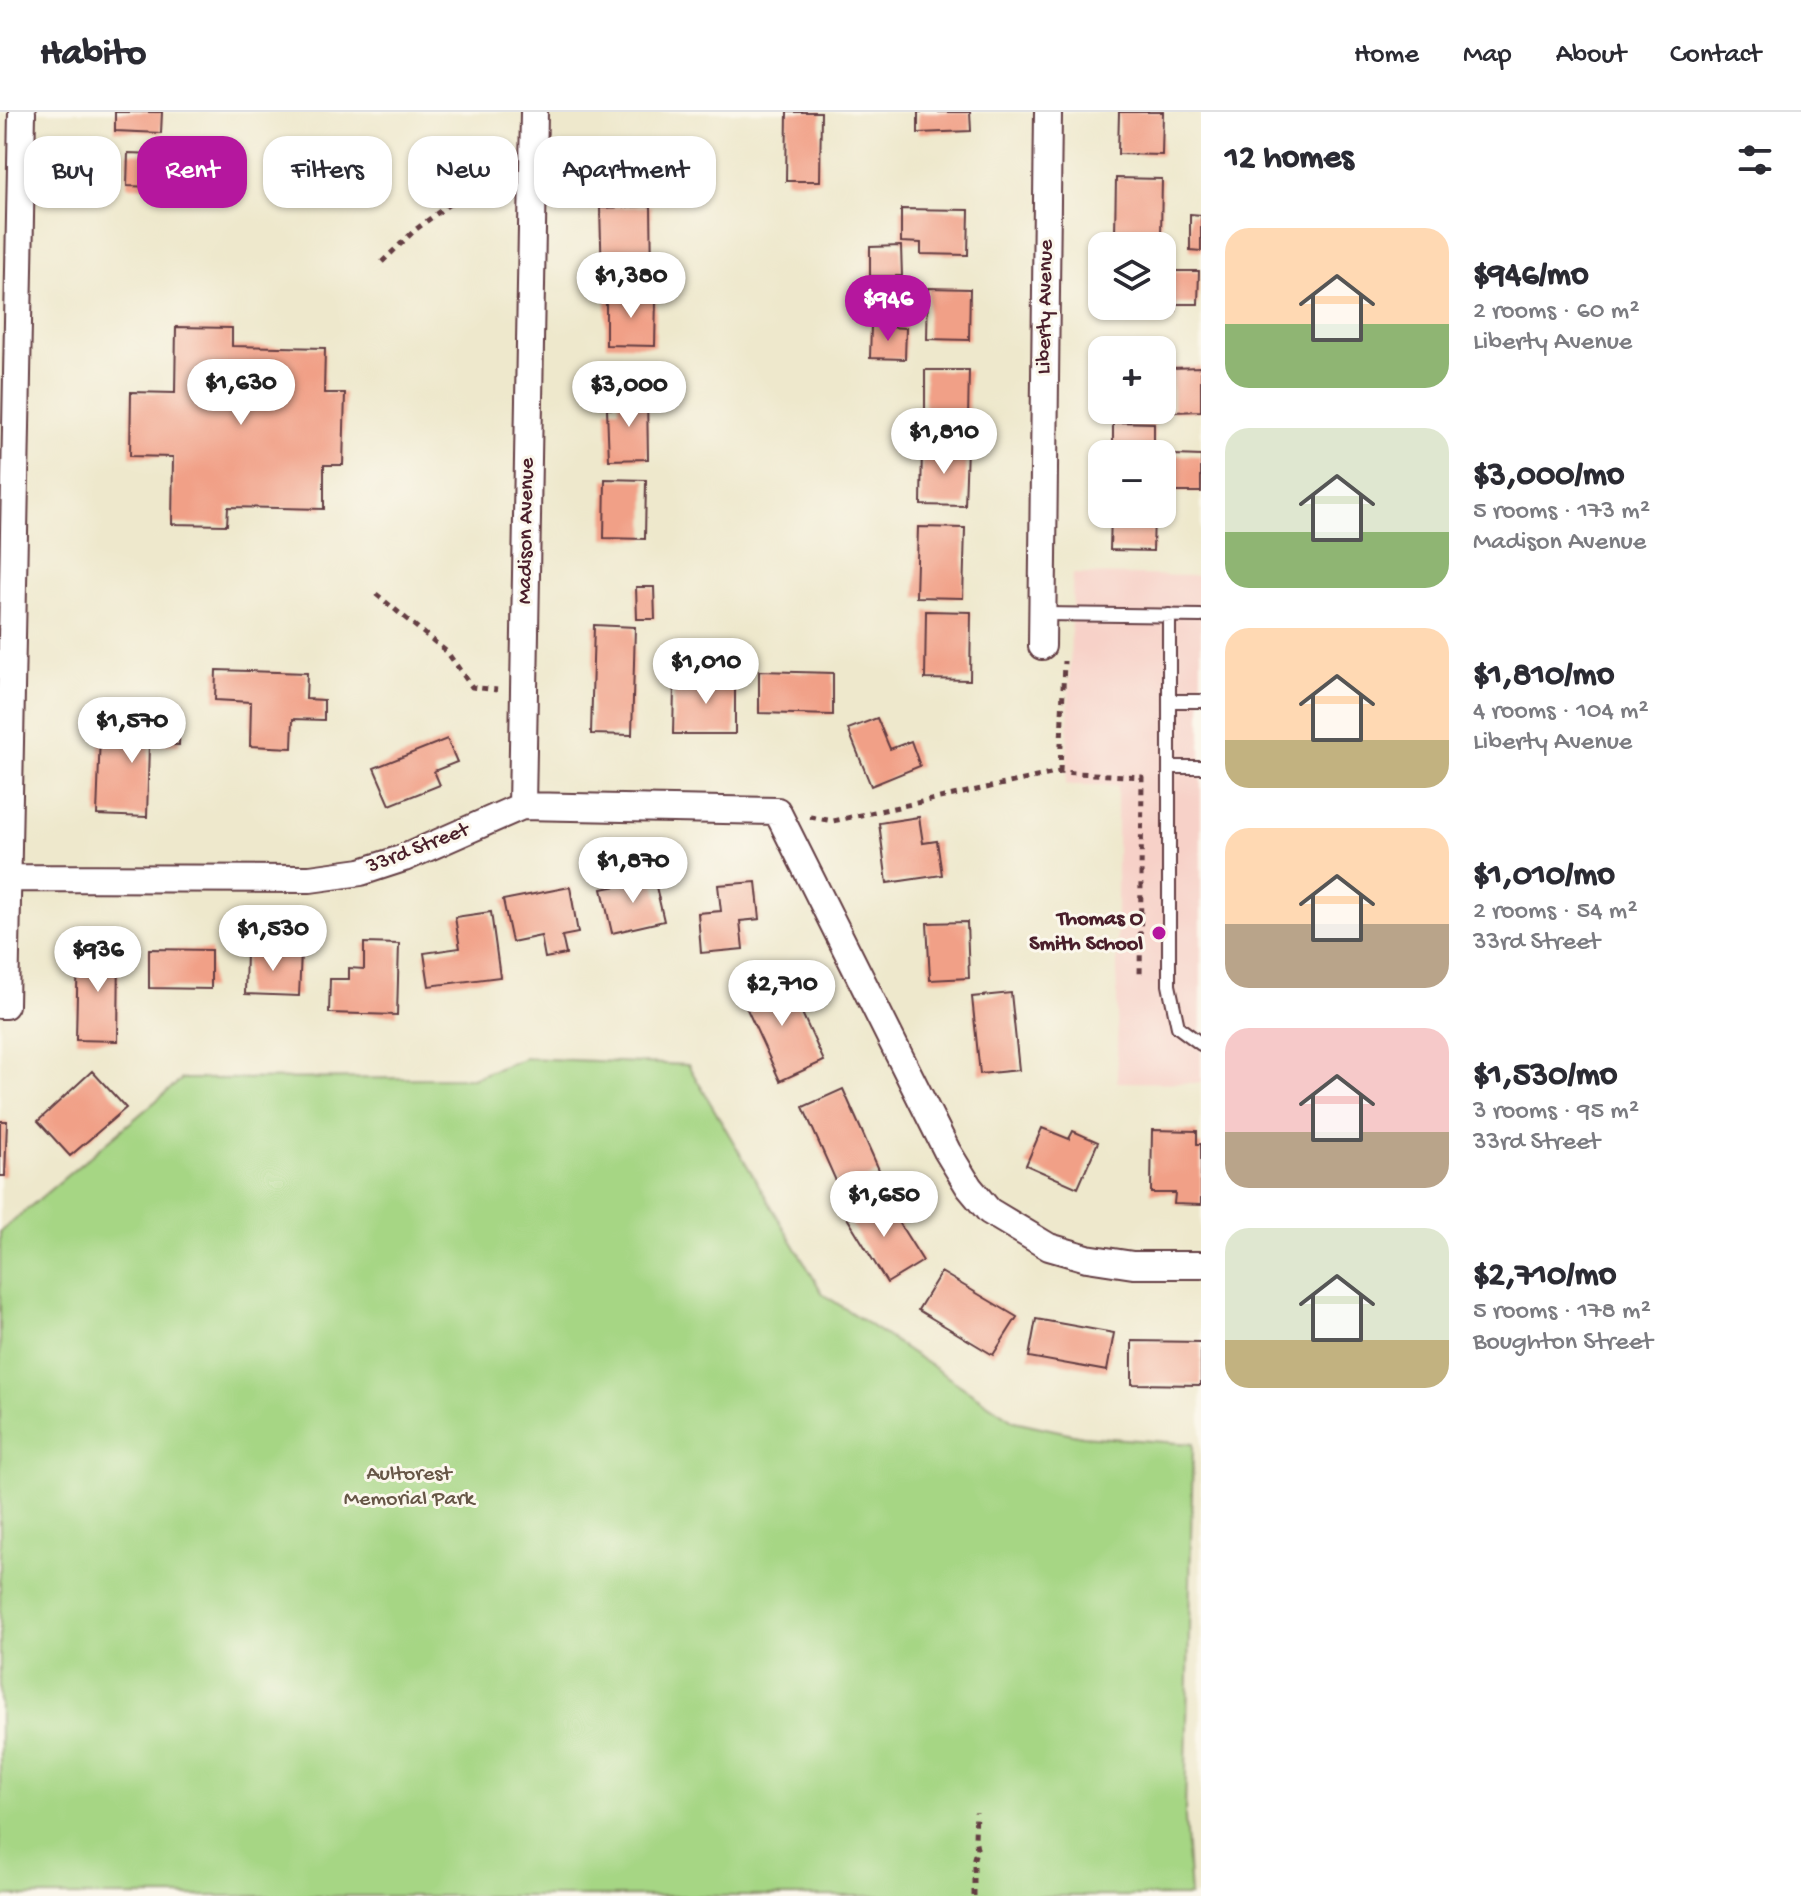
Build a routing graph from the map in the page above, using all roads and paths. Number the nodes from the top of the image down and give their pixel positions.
1 (22, 112) edge
2 (534, 112) edge
3 (1048, 112) edge
4 (444, 208) edge
5 (382, 262) dead end
6 (376, 594) dead end
7 (1043, 614) junction
8 (1169, 615) junction
9 (1201, 616) edge
10 (1042, 646) joint
11 (492, 689) dead end
12 (1169, 701) junction
13 (1201, 701) edge
14 (1169, 767) junction
15 (1201, 767) edge
16 (1060, 772) junction
17 (522, 806) junction
18 (777, 811) junction
19 (8, 878) junction
20 (1140, 979) dead end
21 (3, 1005) edge
22 (1201, 1044) edge
23 (1201, 1265) edge
24 (976, 1812) dead end
25 (974, 1896) edge

1 - 19 street
2 - 17 street, Madison Avenue
3 - 7 street, Liberty Avenue
4 - 5 path
6 - 11 path
7 - 8 lane
7 - 10 street, Liberty Avenue
8 - 9 lane
8 - 12 lane
10 - 16 path
12 - 13 lane
12 - 14 lane
14 - 15 lane
14 - 22 lane
16 - 18 path
16 - 20 path
17 - 18 street, 33rd Street
17 - 19 street, 33rd Street
18 - 23 street
19 - 21 street
24 - 25 path

